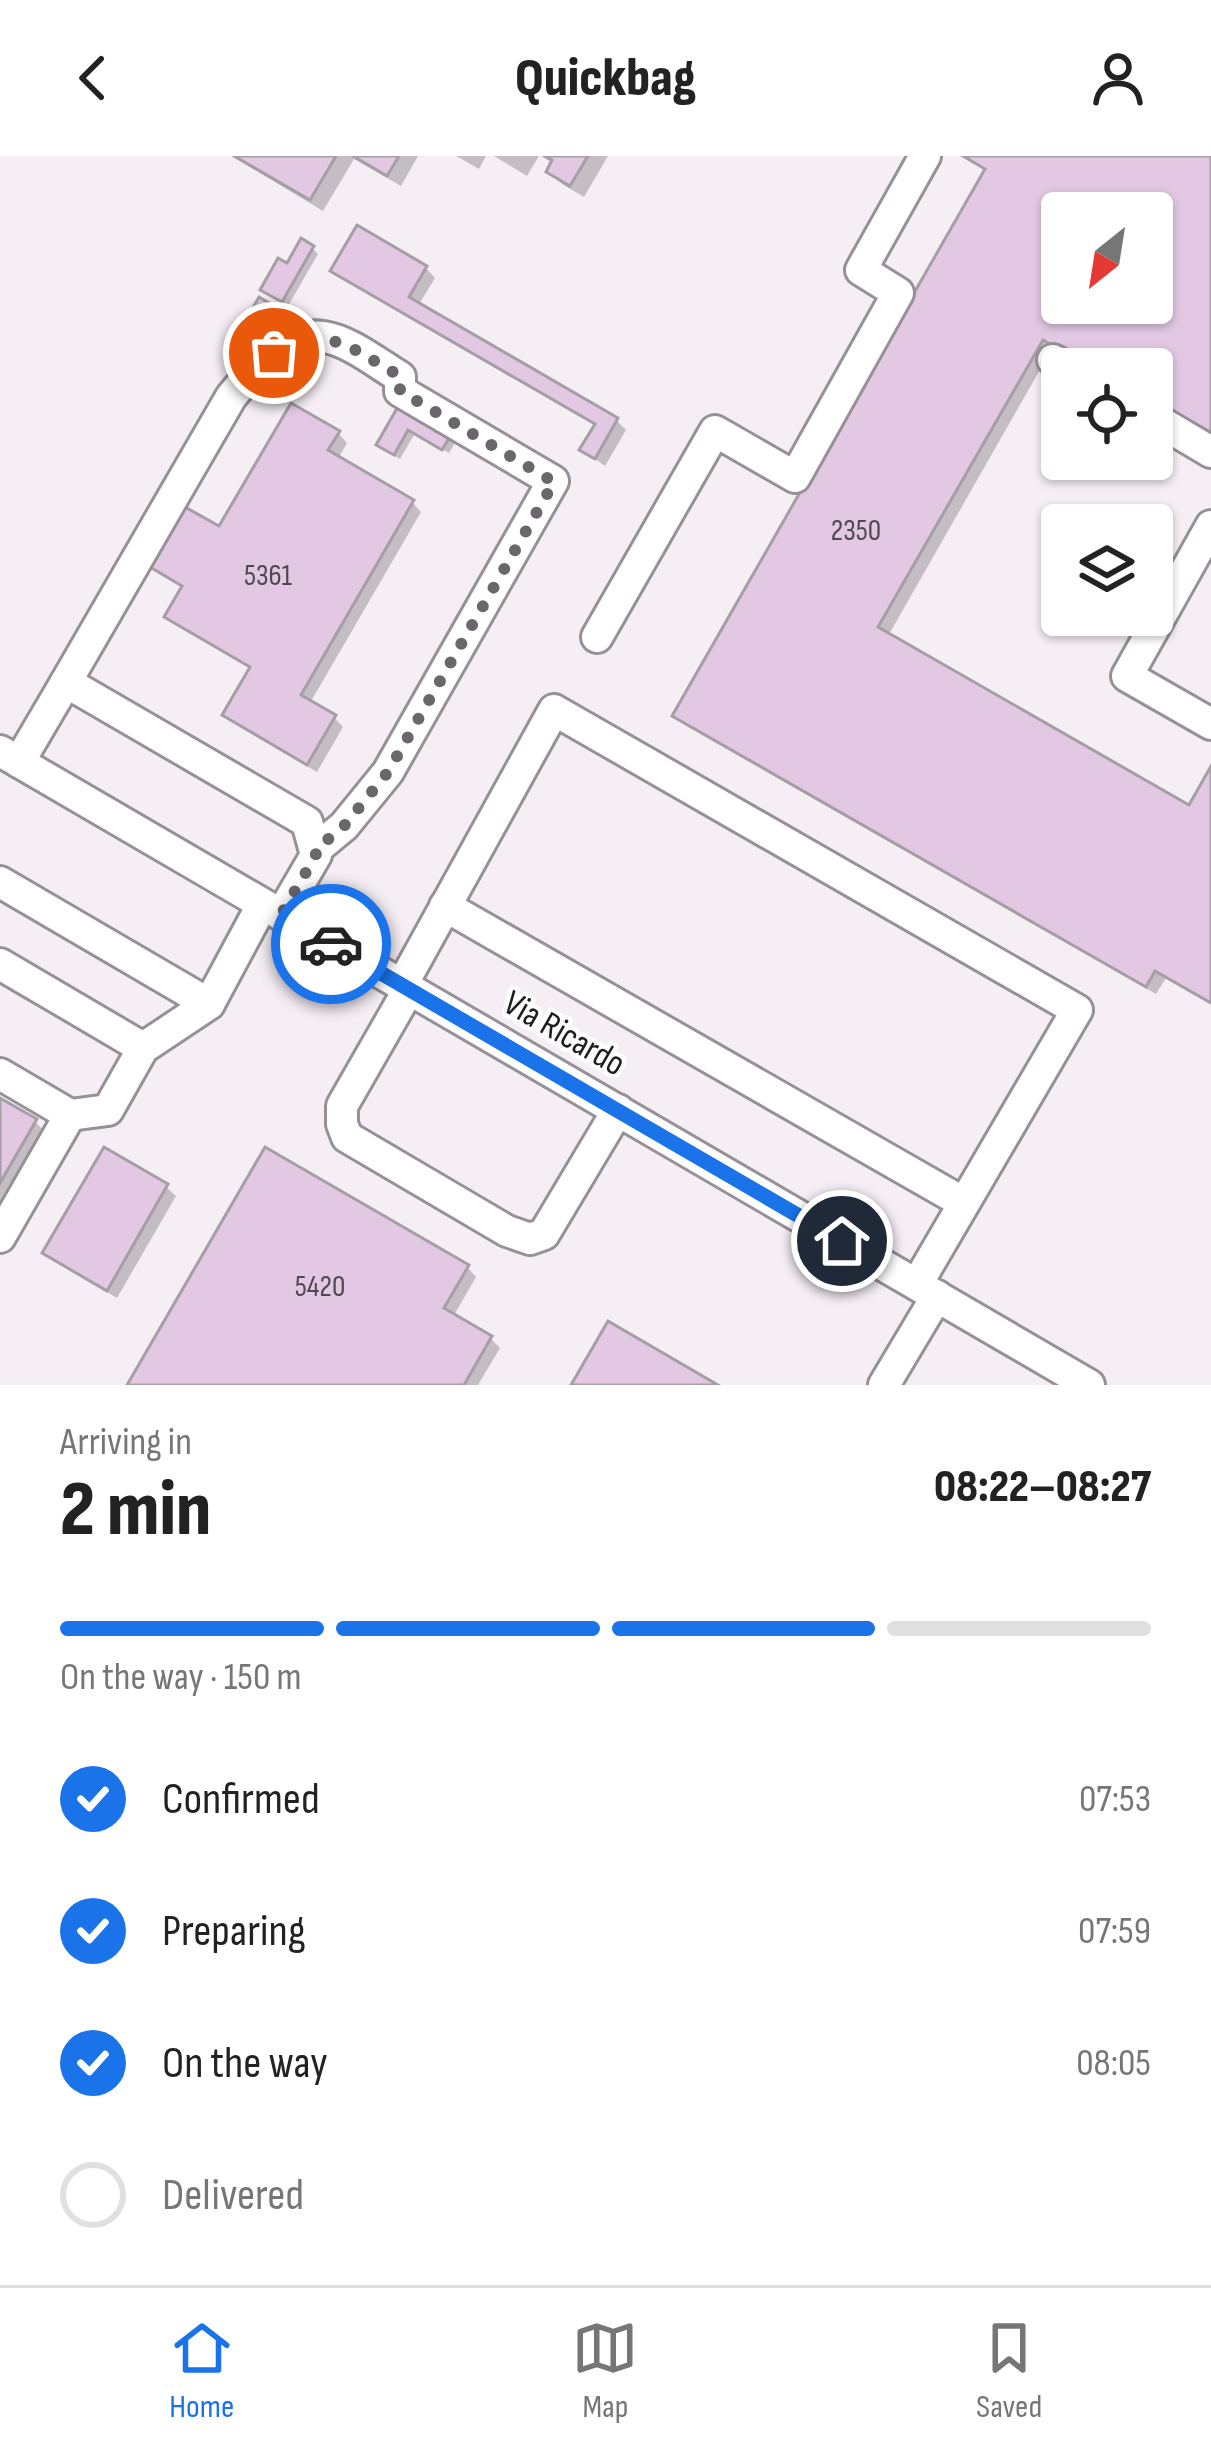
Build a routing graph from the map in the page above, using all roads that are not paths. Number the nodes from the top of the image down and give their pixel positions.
1 (925, 156) edge
2 (1173, 429) edge
3 (1211, 452) edge
4 (1211, 526) edge
5 (1201, 568) edge
6 (598, 637) dead end
7 (66, 682) junction
8 (1211, 724) edge
9 (9, 756) edge
10 (315, 850) junction
11 (0, 882) edge
12 (446, 906) junction
13 (272, 910) junction
14 (0, 964) edge
15 (405, 987) junction
16 (209, 1004) junction
17 (143, 1048) junction
18 (0, 1074) edge
19 (618, 1111) junction
20 (70, 1115) junction
21 (964, 1203) junction
22 (0, 1237) edge
23 (927, 1290) junction
24 (884, 1385) edge
25 (1089, 1385) edge

1 - 6 street
2 - 3 street
4 - 5 street
5 - 8 street
7 - 9 street
7 - 10 street
7 - 10 street
9 - 13 street, Via Ricardo
10 - 13 street
11 - 16 street
12 - 15 street
12 - 21 street
12 - 21 street
13 - 15 street, Via Ricardo
13 - 16 street
14 - 17 street
15 - 19 street, Via Ricardo
15 - 19 street
16 - 17 street
17 - 20 street
18 - 20 street
19 - 23 street, Via Ricardo
20 - 22 street
21 - 23 street
23 - 24 street
23 - 25 street, Via Ricardo

